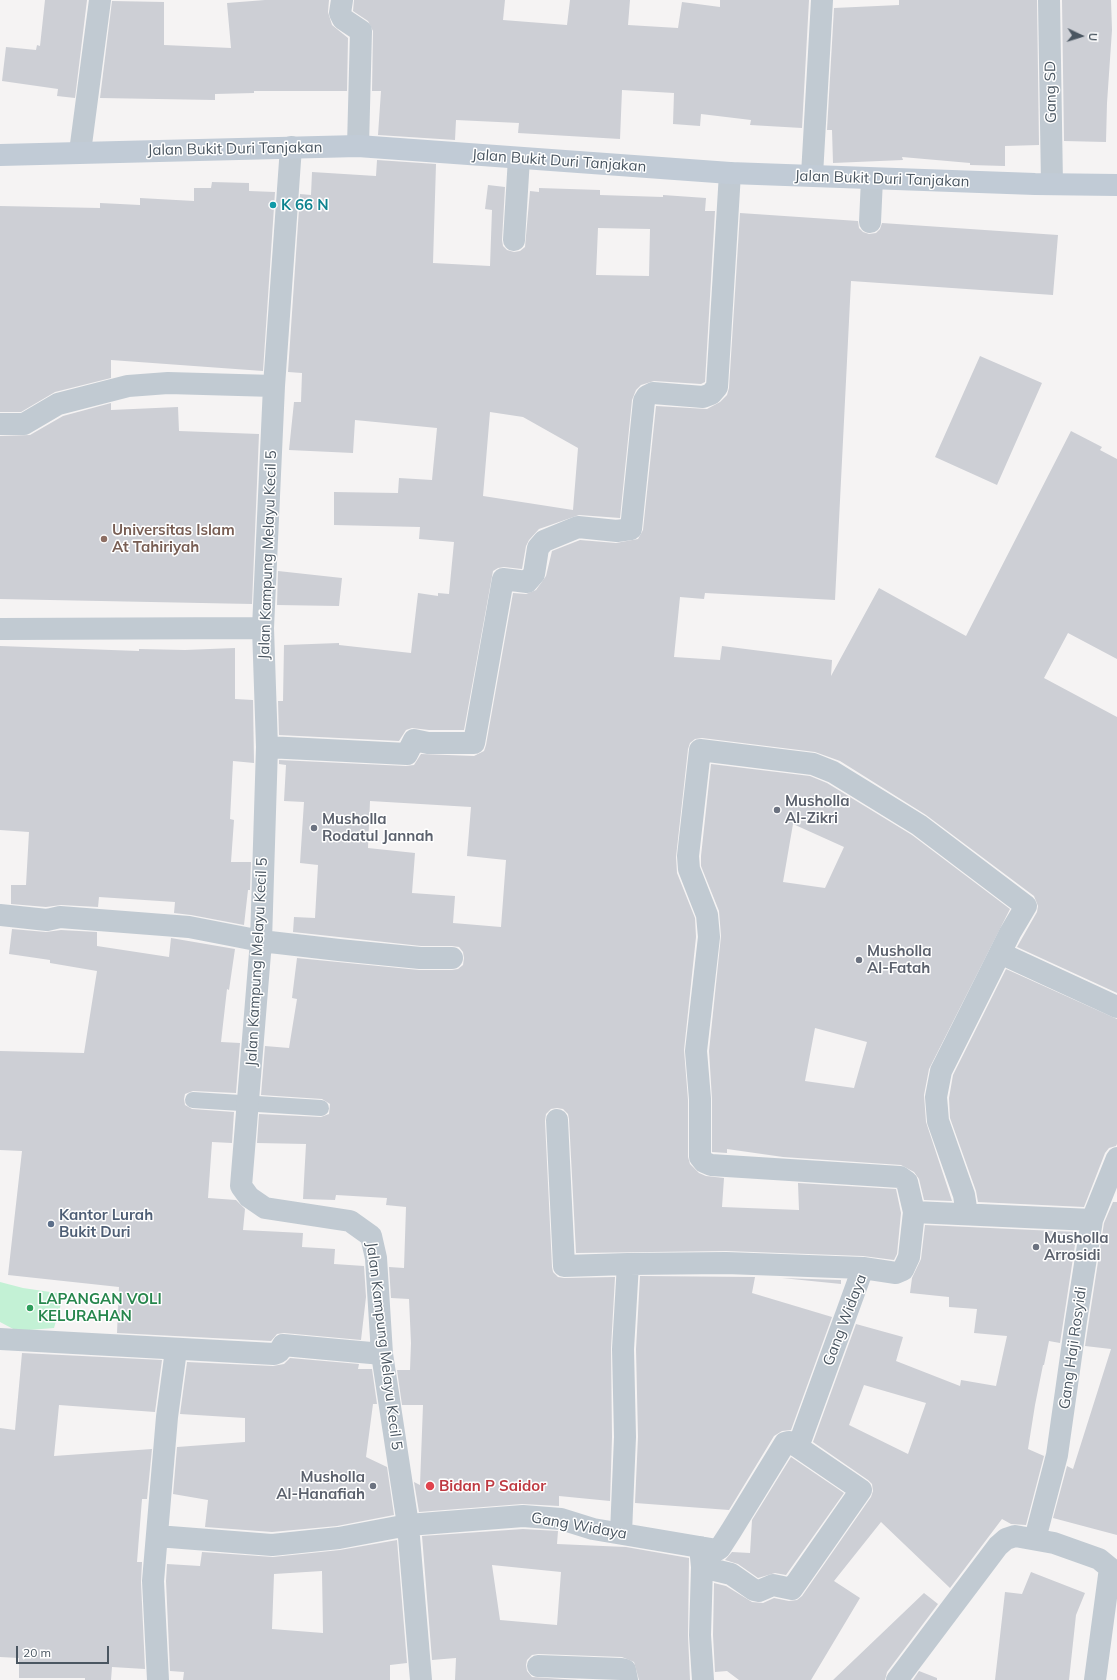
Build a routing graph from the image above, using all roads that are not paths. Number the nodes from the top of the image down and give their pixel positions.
1 (100, 0) edge
2 (342, 0) edge
3 (822, 0) edge
4 (1049, 0) edge
5 (358, 146) junction
6 (291, 147) junction
7 (80, 152) junction
8 (0, 155) edge
9 (519, 158) junction
10 (730, 173) junction
11 (812, 175) junction
12 (872, 179) junction
13 (1052, 184) junction
14 (1117, 185) edge
15 (870, 222) dead end
16 (514, 240) dead end
17 (274, 386) junction
18 (0, 424) edge
19 (263, 628) junction
20 (0, 630) edge
21 (266, 747) junction
22 (0, 915) edge
23 (261, 941) junction
24 (1000, 953) junction
25 (452, 958) dead end
26 (1117, 1007) edge
27 (193, 1100) dead end
28 (248, 1102) junction
29 (321, 1108) dead end
30 (558, 1120) dead end
31 (1117, 1158) edge
32 (914, 1212) junction
33 (966, 1214) junction
34 (1092, 1220) junction
35 (628, 1264) junction
36 (863, 1268) junction
37 (0, 1339) edge
38 (176, 1350) junction
39 (382, 1354) junction
40 (798, 1447) junction
41 (408, 1525) junction
42 (621, 1534) junction
43 (157, 1536) junction
44 (1034, 1539) junction
45 (701, 1557) junction
46 (1108, 1558) edge
47 (1110, 1622) edge
48 (538, 1666) dead end
49 (158, 1680) edge
50 (421, 1680) edge
51 (628, 1680) edge
52 (703, 1680) edge
53 (897, 1680) edge
54 (1094, 1680) edge

1 - 7 street
2 - 5 street
3 - 11 street
4 - 13 street, Gang SD
5 - 6 street, Jalan Bukit Duri Tanjakan
5 - 9 street, Jalan Bukit Duri Tanjakan
6 - 7 street, Jalan Bukit Duri Tanjakan
6 - 17 street, Jalan Kampung Melayu Kecil 5
7 - 8 street, Jalan Bukit Duri Tanjakan
9 - 10 street, Jalan Bukit Duri Tanjakan
9 - 16 street
10 - 11 street, Jalan Bukit Duri Tanjakan
10 - 21 street
11 - 12 street, Jalan Bukit Duri Tanjakan
12 - 13 street, Jalan Bukit Duri Tanjakan
12 - 15 street
13 - 14 street, Jalan Bukit Duri Tanjakan
17 - 18 street
17 - 19 street, Jalan Kampung Melayu Kecil 5
19 - 20 street
19 - 21 street, Jalan Kampung Melayu Kecil 5
21 - 23 street, Jalan Kampung Melayu Kecil 5
22 - 23 street
23 - 25 street
23 - 28 street, Jalan Kampung Melayu Kecil 5
24 - 26 street
24 - 32 street, Gang Widaya
24 - 33 street
27 - 28 lane
28 - 29 lane
28 - 39 street, Jalan Kampung Melayu Kecil 5
30 - 35 street
31 - 34 street, Gang Haji Rosyidi
32 - 33 street
32 - 36 street, Gang Widaya
33 - 34 street
34 - 44 street, Gang Haji Rosyidi
35 - 36 street
35 - 42 street
36 - 40 street, Gang Widaya
37 - 38 street
38 - 39 street
38 - 43 street
39 - 41 street, Jalan Kampung Melayu Kecil 5
40 - 45 street, Gang Widaya
40 - 45 street, Gang Widaya
41 - 42 street, Gang Widaya
41 - 43 street, Gang Widaya
41 - 50 street, Jalan Kampung Melayu Kecil 5
42 - 45 street, Gang Widaya
43 - 49 street
44 - 46 street
44 - 53 street
45 - 52 street
46 - 47 street
47 - 54 street
48 - 51 street

